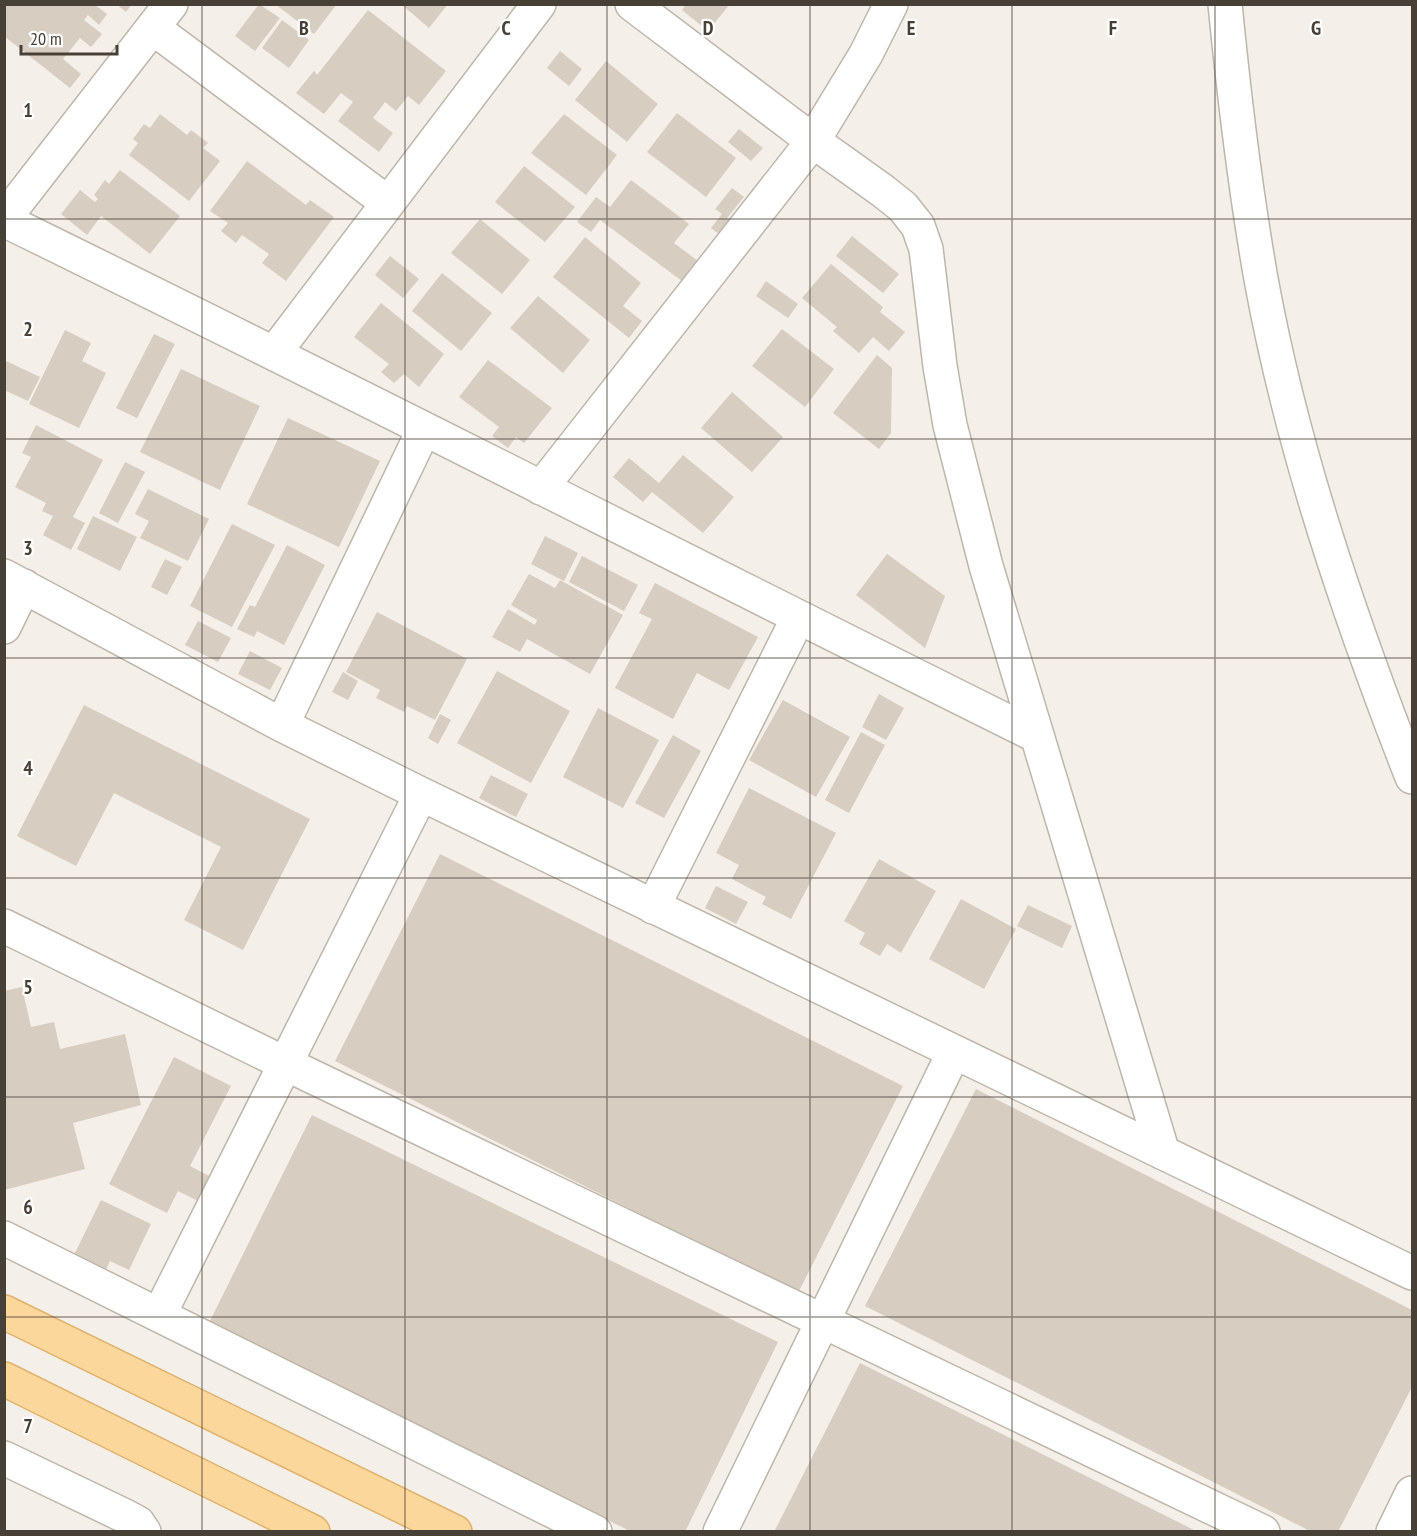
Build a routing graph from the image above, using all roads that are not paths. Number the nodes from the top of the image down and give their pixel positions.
1 (539, 4) edge
2 (632, 4) edge
3 (891, 4) edge
4 (1224, 5) edge
5 (162, 16) edge
6 (813, 141) junction
7 (388, 203) junction
8 (4, 219) edge
9 (275, 352) junction
10 (424, 429) junction
11 (542, 488) junction
12 (14, 581) edge
13 (798, 618) junction
14 (4, 627) edge
15 (282, 724) junction
16 (1037, 736) junction
17 (1413, 777) edge
18 (421, 794) junction
19 (653, 907) junction
20 (4, 926) edge
21 (954, 1052) junction
22 (286, 1064) junction
23 (1163, 1153) junction
24 (4, 1238) edge
25 (1413, 1273) edge
26 (4, 1312) edge
27 (159, 1316) junction
28 (823, 1320) junction
29 (4, 1379) edge
30 (4, 1458) edge
31 (1413, 1493) edge
32 (144, 1532) edge
33 (313, 1532) edge
34 (455, 1532) edge
35 (595, 1532) edge
36 (720, 1532) edge
37 (1263, 1532) edge
38 (1393, 1532) edge

1 - 7 street
2 - 6 street
3 - 6 street
4 - 17 street
5 - 7 street
5 - 8 street
6 - 11 street
6 - 16 street
7 - 9 street
8 - 9 street
9 - 10 street
10 - 11 street
10 - 15 street
11 - 13 street
12 - 14 street
12 - 15 street
13 - 16 street
13 - 19 street
15 - 18 street
16 - 23 street
18 - 19 street
18 - 22 street
19 - 21 street
20 - 22 street
21 - 23 street
21 - 28 street
22 - 27 street
22 - 28 street
23 - 25 street
24 - 27 street
26 - 34 main road
27 - 35 street
28 - 36 street
28 - 37 street
29 - 33 main road
30 - 32 street
31 - 38 street

